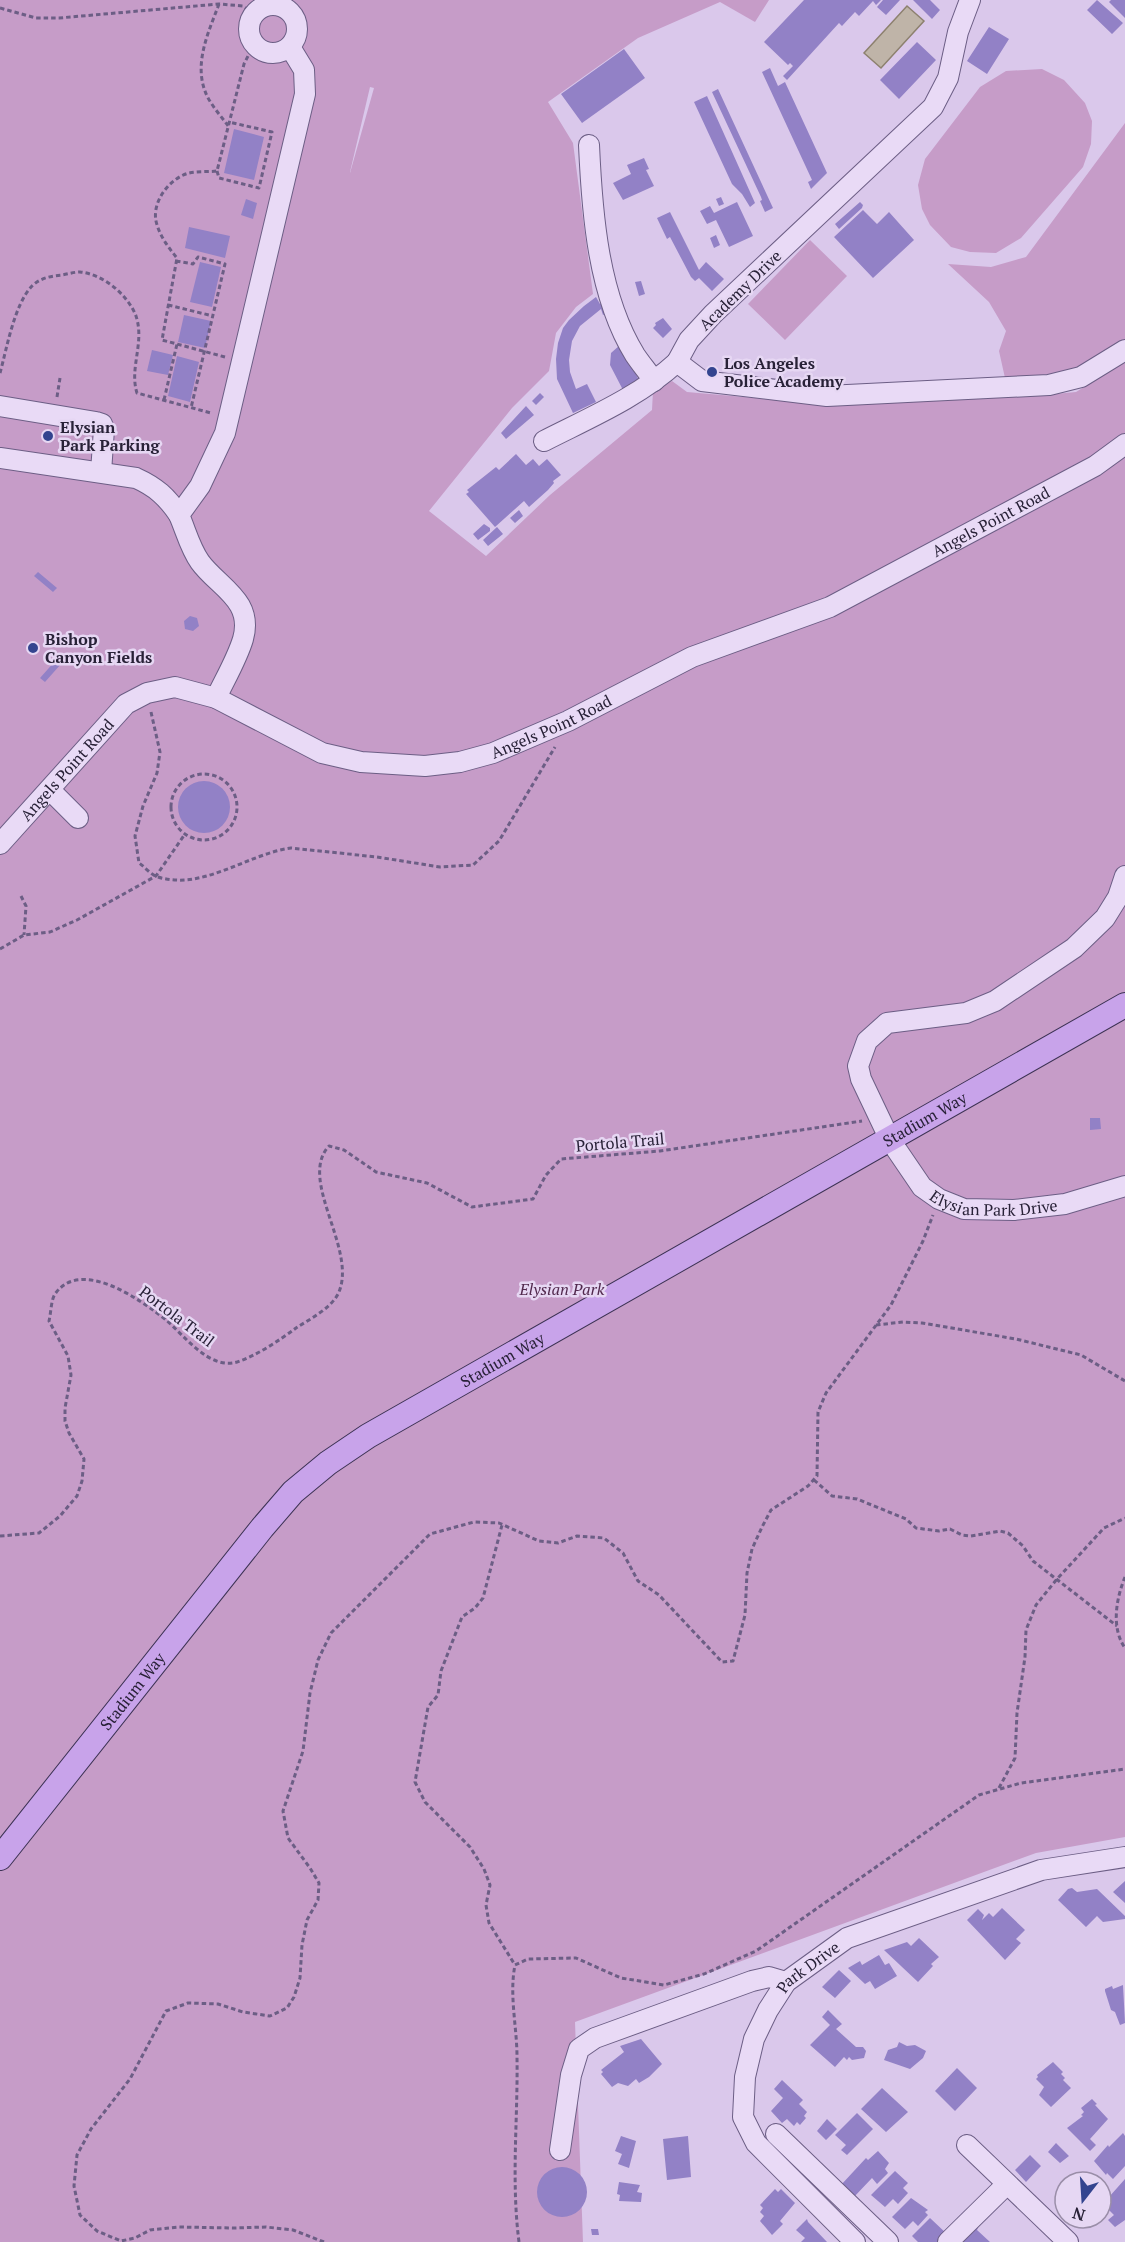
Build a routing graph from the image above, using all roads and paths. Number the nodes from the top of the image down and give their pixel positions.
1 (196, 0) edge
2 (970, 0) edge
3 (219, 4) junction
4 (199, 6) junction
5 (0, 8) edge
6 (254, 14) junction
7 (254, 44) junction
8 (290, 47) junction
9 (229, 124) junction
10 (590, 145) dead end
11 (217, 171) junction
12 (176, 261) junction
13 (168, 305) junction
14 (213, 316) junction
15 (177, 344) junction
16 (1125, 350) edge
17 (205, 351) junction
18 (242, 361) junction
19 (677, 362) junction
20 (0, 372) edge
21 (654, 381) junction
22 (164, 400) junction
23 (0, 406) edge
24 (191, 408) junction
25 (229, 418) junction
26 (544, 441) dead end
27 (1125, 444) edge
28 (0, 458) edge
29 (101, 472) junction
30 (180, 515) junction
31 (147, 693) junction
32 (216, 698) junction
33 (568, 721) junction
34 (50, 790) junction
35 (78, 818) dead end
36 (185, 834) junction
37 (0, 844) edge
38 (156, 876) junction
39 (1125, 876) edge
40 (21, 896) dead end
41 (24, 935) junction
42 (0, 949) edge
43 (1125, 1005) edge
44 (879, 1118) junction
45 (890, 1140) junction
46 (1125, 1186) edge
47 (939, 1198) junction
48 (876, 1326) junction
49 (1125, 1381) edge
50 (814, 1480) junction
51 (1125, 1518) edge
52 (502, 1525) junction
53 (0, 1536) edge
54 (1125, 1577) edge
55 (1057, 1579) junction
56 (1117, 1626) junction
57 (1125, 1648) edge
58 (1125, 1769) edge
59 (999, 1789) junction
60 (1125, 1857) edge
61 (0, 1858) edge
62 (514, 1965) junction
63 (786, 1982) junction
64 (776, 2134) dead end
65 (967, 2145) dead end
66 (561, 2150) dead end
67 (1007, 2184) junction
68 (324, 2242) edge
69 (519, 2242) edge
70 (855, 2242) edge
71 (888, 2242) edge
72 (948, 2242) edge
73 (1068, 2242) edge

1 - 4 path
2 - 19 street, Academy Drive
3 - 4 path
3 - 6 path
3 - 9 path
4 - 5 path
6 - 7 street
6 - 8 street
7 - 8 street
7 - 9 path
8 - 18 street
9 - 11 path
9 - 11 path
10 - 21 street
11 - 12 path
12 - 13 path
12 - 14 path
13 - 14 path
13 - 15 path
14 - 17 path
15 - 17 path
15 - 22 path
16 - 19 street
17 - 18 path
17 - 24 path
18 - 25 street
19 - 21 street, Academy Drive
20 - 22 path
21 - 26 street, Academy Drive
22 - 24 path
23 - 29 street
24 - 25 path
25 - 30 street
27 - 33 street, Angels Point Road
28 - 29 street
29 - 30 street
30 - 32 street
31 - 32 street, Angels Point Road
31 - 34 street, Angels Point Road
31 - 38 path
32 - 33 street, Angels Point Road
33 - 38 path
34 - 35 street
34 - 37 street, Angels Point Road
36 - 36 path
36 - 38 path
38 - 41 path
39 - 44 street
40 - 41 path
41 - 42 path
43 - 45 main road, Stadium Way
44 - 45 street
44 - 53 path, Portola Trail
45 - 47 street, Elysian Park Drive
45 - 61 main road, Stadium Way
46 - 47 street, Elysian Park Drive
47 - 48 path
48 - 49 path
48 - 50 path
50 - 52 path
50 - 55 path
51 - 55 path
52 - 62 path
52 - 68 path
54 - 56 path
55 - 56 path
55 - 59 path
56 - 57 path
58 - 59 path
59 - 62 path
60 - 63 street, Park Drive
62 - 69 path
63 - 66 street
63 - 70 street, Park Drive
64 - 71 street
65 - 67 street
67 - 72 street
67 - 73 street

